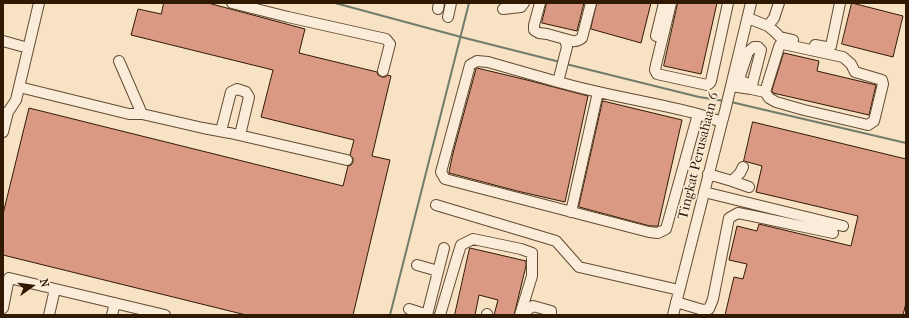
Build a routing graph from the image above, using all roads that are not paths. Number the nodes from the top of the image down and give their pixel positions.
1 (39, 3) edge
2 (232, 3) edge
3 (451, 3) edge
4 (524, 3) edge
5 (540, 3) edge
6 (591, 3) edge
7 (664, 3) edge
8 (671, 3) edge
9 (728, 3) edge
10 (751, 3) edge
11 (779, 3) edge
12 (840, 3) edge
13 (503, 10) dead end
14 (448, 17) dead end
15 (748, 18) junction
16 (768, 26) junction
17 (3, 41) edge
18 (566, 43) junction
19 (28, 48) junction
20 (119, 61) dead end
21 (648, 67) dead end
22 (383, 71) dead end
23 (558, 82) junction
24 (730, 86) junction
25 (19, 87) junction
26 (598, 92) junction
27 (764, 92) junction
28 (6, 112) edge
29 (142, 114) junction
30 (698, 114) junction
31 (722, 122) junction
32 (221, 131) junction
33 (3, 132) edge
34 (240, 135) junction
35 (348, 160) dead end
36 (743, 167) dead end
37 (708, 174) junction
38 (732, 181) junction
39 (749, 187) dead end
40 (704, 192) junction
41 (436, 205) dead end
42 (571, 212) junction
43 (843, 226) dead end
44 (833, 233) dead end
45 (444, 248) dead end
46 (417, 265) dead end
47 (438, 271) junction
48 (6, 277) edge
49 (55, 288) junction
50 (679, 290) junction
51 (676, 302) junction
52 (115, 303) junction
53 (3, 308) edge
54 (409, 309) dead end
55 (49, 315) edge
56 (112, 315) edge
57 (165, 315) edge
58 (427, 315) edge
59 (440, 315) edge
60 (520, 315) edge
61 (525, 315) edge
62 (551, 315) edge
63 (673, 315) edge

1 - 19 street
2 - 22 street
3 - 14 street
4 - 13 street
5 - 18 street
6 - 18 street
7 - 21 street
8 - 9 street
10 - 15 street, Tingkat Perusahaan 6
11 - 16 street
12 - 16 street
15 - 16 street
15 - 24 street, Tingkat Perusahaan 6
17 - 19 street
18 - 23 street
19 - 25 street
20 - 29 street
23 - 26 street
23 - 42 street
24 - 27 street
24 - 31 street, Tingkat Perusahaan 6
25 - 28 street
25 - 29 street
26 - 30 street
26 - 42 street
27 - 27 street
28 - 33 street
29 - 32 street
30 - 31 street
30 - 42 street
31 - 37 street, Tingkat Perusahaan 6
32 - 34 street
32 - 34 street
34 - 35 street
36 - 38 street
37 - 38 street
37 - 40 street, Tingkat Perusahaan 6
38 - 39 street
40 - 43 street
40 - 50 street, Tingkat Perusahaan 6
41 - 50 street
44 - 51 street
45 - 47 street
46 - 47 street
47 - 58 street
48 - 49 street
48 - 53 street
49 - 52 street
49 - 55 street
50 - 51 street, Tingkat Perusahaan 6
51 - 63 street, Tingkat Perusahaan 6
52 - 56 street
52 - 57 street
54 - 58 street
59 - 60 street
61 - 62 street

